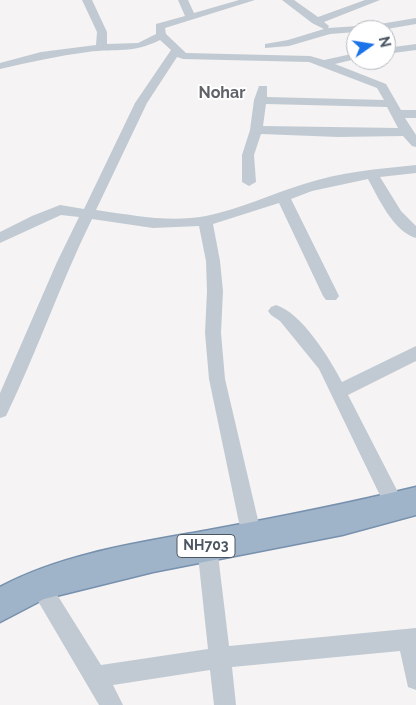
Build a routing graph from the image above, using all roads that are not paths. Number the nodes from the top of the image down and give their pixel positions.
1 (87, 0) edge
2 (183, 0) edge
3 (250, 0) edge
4 (287, 0) edge
5 (375, 0) edge
6 (190, 16) junction
7 (416, 20) edge
8 (316, 21) junction
9 (329, 30) junction
10 (161, 35) junction
11 (269, 46) dead end
12 (416, 47) edge
13 (101, 48) junction
14 (177, 50) junction
15 (396, 50) edge
16 (346, 58) edge
17 (322, 64) junction
18 (0, 66) edge
19 (261, 94) joint
20 (393, 109) junction
21 (416, 114) edge
22 (256, 130) junction
23 (406, 132) junction
24 (416, 143) edge
25 (416, 170) edge
26 (372, 174) junction
27 (249, 182) dead end
28 (283, 196) junction
29 (87, 215) junction
30 (205, 221) junction
31 (416, 233) edge
32 (0, 238) edge
33 (331, 296) dead end
34 (276, 311) dead end
35 (416, 353) edge
36 (338, 392) junction
37 (0, 411) edge
38 (406, 503) edge
39 (252, 537) junction
40 (207, 546) junction
41 (39, 584) junction
42 (0, 605) edge
43 (412, 640) edge
44 (220, 658) junction
45 (97, 677) junction
46 (416, 679) edge
47 (112, 705) edge
48 (225, 705) edge

1 - 13 street
2 - 6 street
3 - 6 street
4 - 8 street
5 - 8 street
6 - 10 street
7 - 9 street
8 - 9 street
9 - 11 street
10 - 13 street
10 - 14 street
12 - 15 street
13 - 18 street
14 - 17 street
14 - 29 street
16 - 17 street
17 - 20 street
19 - 20 street
19 - 22 street
20 - 21 street
20 - 23 street
22 - 23 street
22 - 27 street
23 - 24 street
25 - 26 street
26 - 28 street
26 - 31 street
28 - 30 street
28 - 33 street
29 - 30 street
29 - 32 street
29 - 37 street
30 - 39 street
34 - 36 street
35 - 36 street
36 - 38 street
38 - 39 highway, NH703
39 - 40 highway, NH703
40 - 41 highway, NH703
40 - 44 street
41 - 42 highway, NH703
41 - 45 street
43 - 44 street
43 - 46 street
44 - 45 street
44 - 48 street
45 - 47 street

